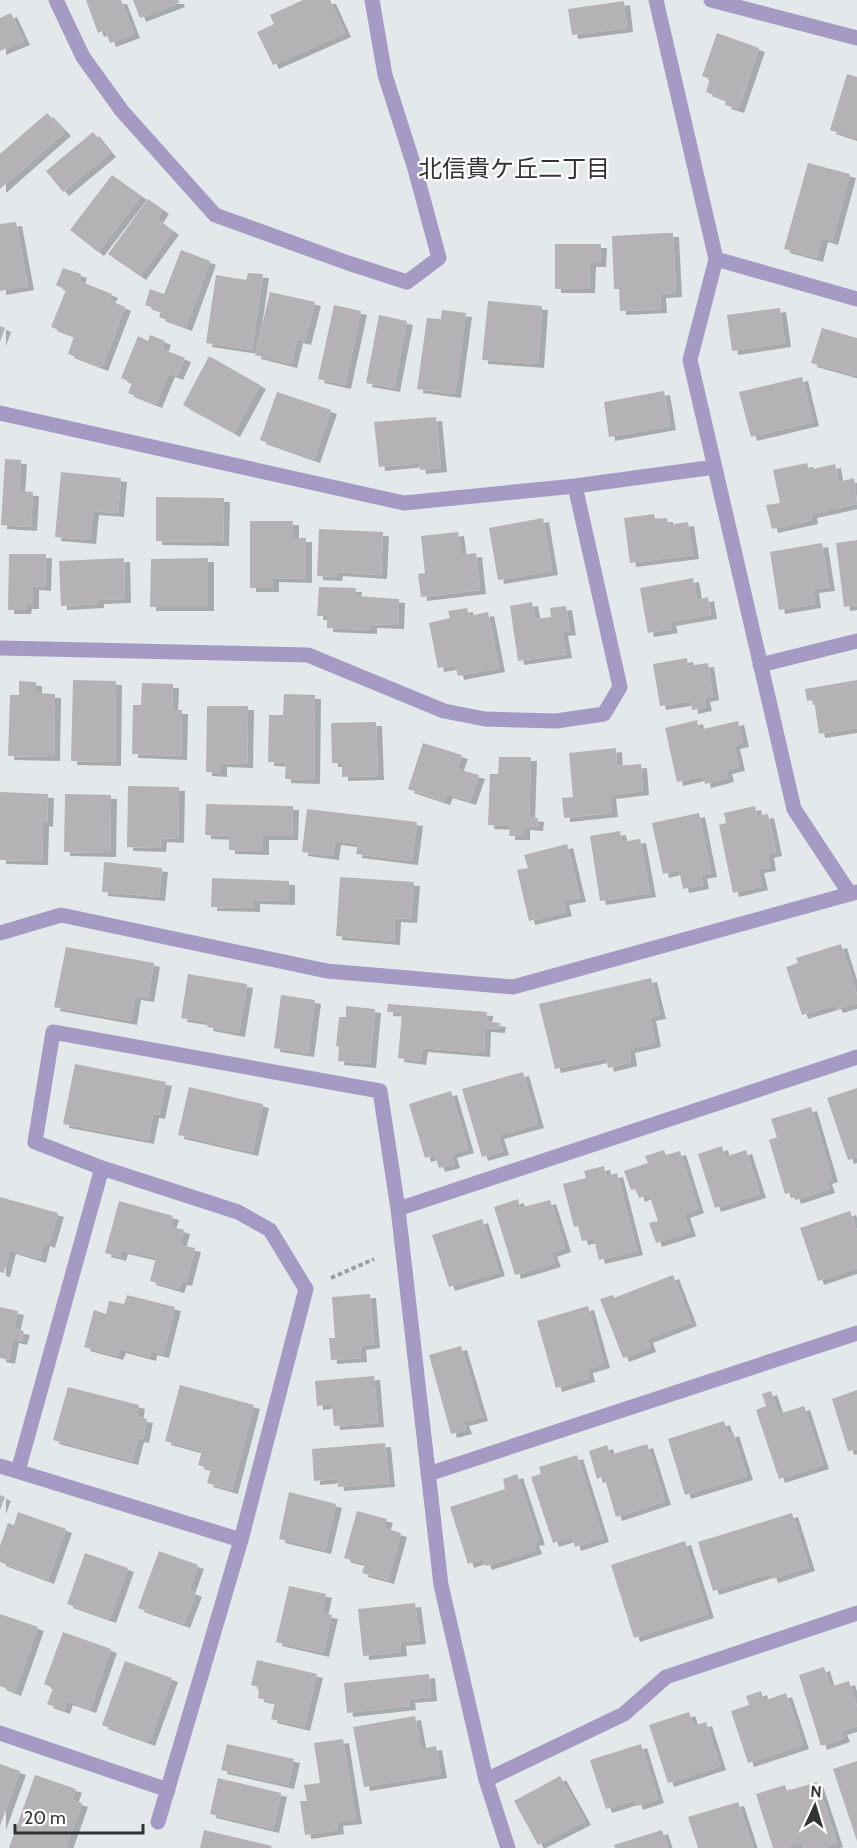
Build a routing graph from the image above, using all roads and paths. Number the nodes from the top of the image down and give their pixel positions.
1 (56, 0) edge
2 (372, 0) edge
3 (656, 0) edge
4 (711, 0) edge
5 (857, 38) edge
6 (716, 259) junction
7 (857, 299) edge
8 (0, 413) edge
9 (715, 467) junction
10 (575, 486) junction
11 (857, 641) edge
12 (0, 648) edge
13 (760, 665) junction
14 (853, 893) edge
15 (0, 933) edge
16 (857, 1057) edge
17 (102, 1168) junction
18 (398, 1209) junction
19 (403, 1246) junction
20 (306, 1289) junction
21 (857, 1333) edge
22 (0, 1466) edge
23 (18, 1471) junction
24 (428, 1474) junction
25 (241, 1540) junction
26 (857, 1613) edge
27 (0, 1733) edge
28 (486, 1780) junction
29 (168, 1790) junction
30 (158, 1822) dead end
31 (507, 1848) edge

1 - 2 street
3 - 6 street
4 - 5 street
6 - 7 street
6 - 9 street
8 - 10 street
9 - 10 street
9 - 13 street
10 - 12 street
11 - 13 street
13 - 14 street
14 - 15 street
16 - 18 street
17 - 18 street
17 - 20 street
17 - 23 street
18 - 19 street
19 - 20 path
19 - 24 street
20 - 25 street
21 - 24 street
22 - 23 street
23 - 25 street
24 - 28 street
25 - 29 street
26 - 28 street
27 - 29 street
28 - 31 street
29 - 30 street

